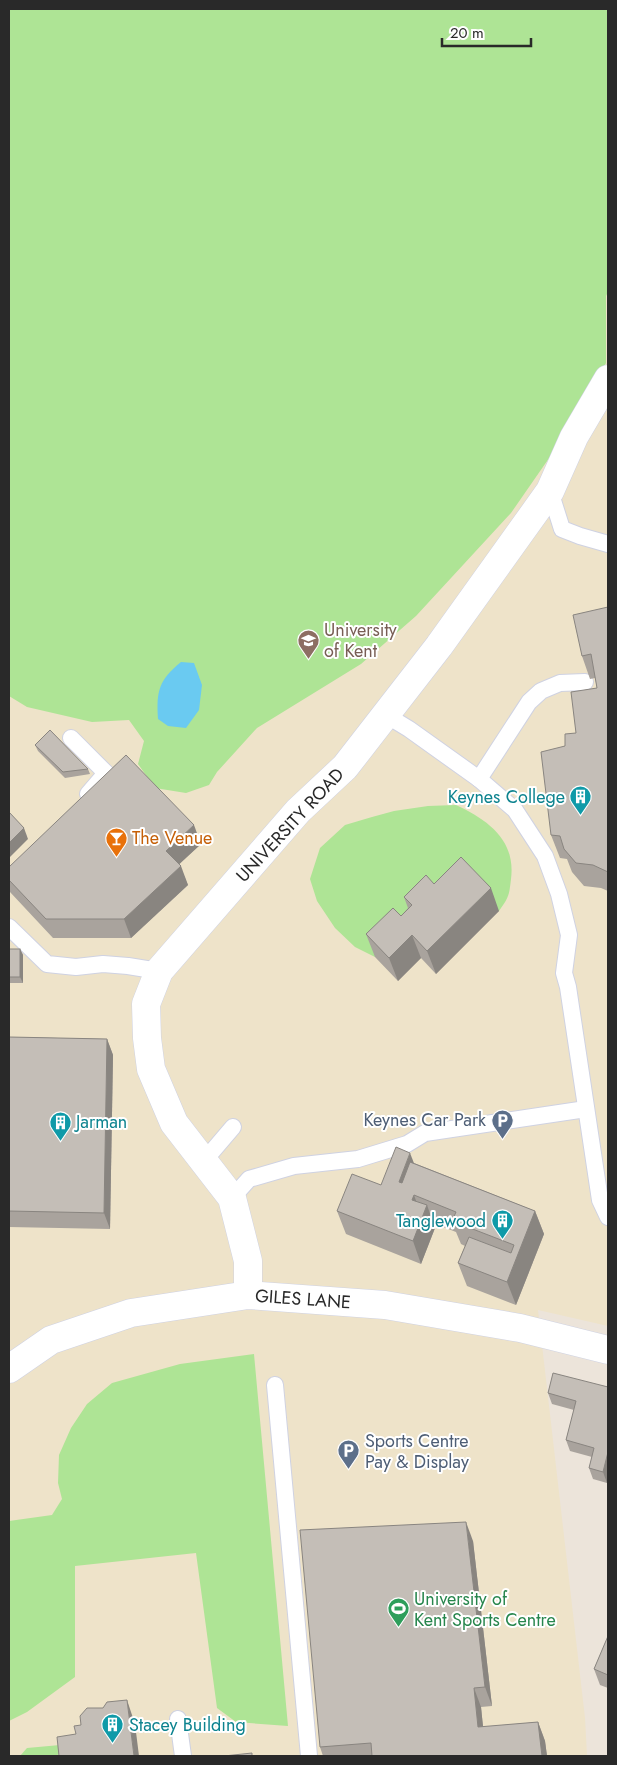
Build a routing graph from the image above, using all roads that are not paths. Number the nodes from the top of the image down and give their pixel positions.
1 (608, 379) edge
2 (550, 490) junction
3 (608, 544) edge
4 (585, 682) edge
5 (386, 715) junction
6 (71, 738) dead end
7 (479, 780) junction
8 (80, 802) edge
9 (9, 927) edge
10 (159, 971) junction
11 (586, 1109) junction
12 (233, 1128) dead end
13 (204, 1160) junction
14 (232, 1198) junction
15 (608, 1217) edge
16 (248, 1295) junction
17 (608, 1350) edge
18 (10, 1367) edge
19 (275, 1385) dead end
20 (178, 1719) dead end
21 (182, 1756) edge
22 (309, 1756) edge

1 - 2 street, UNIVERSITY ROAD
2 - 3 lane
2 - 5 street, UNIVERSITY ROAD
4 - 7 lane
5 - 7 lane
5 - 10 street, UNIVERSITY ROAD
6 - 8 lane
7 - 11 lane
9 - 10 lane
10 - 13 street, UNIVERSITY ROAD
11 - 14 lane
11 - 15 lane
12 - 13 lane
13 - 14 street, UNIVERSITY ROAD
14 - 16 street, UNIVERSITY ROAD
16 - 17 street, GILES LANE
16 - 18 street, GILES LANE
19 - 22 lane
20 - 21 lane

